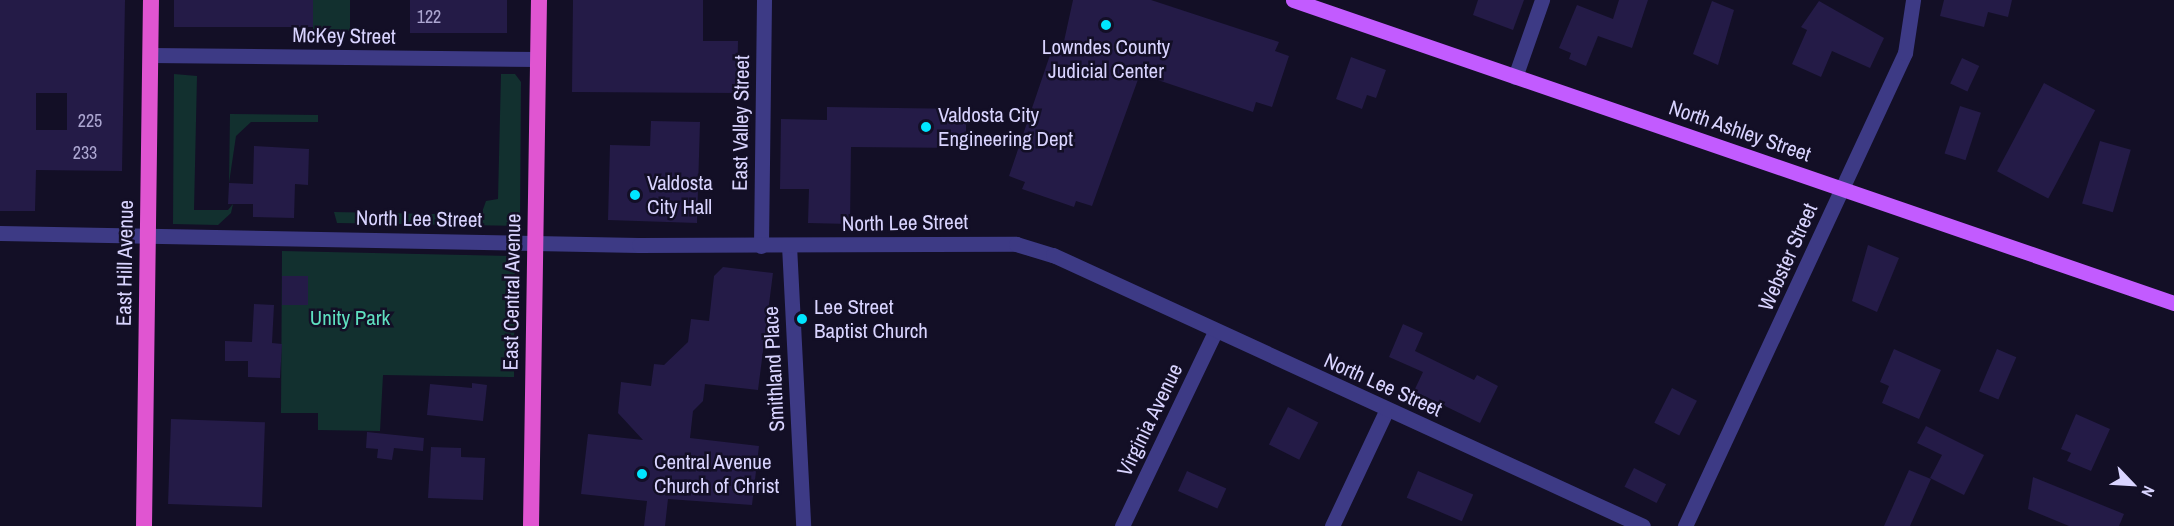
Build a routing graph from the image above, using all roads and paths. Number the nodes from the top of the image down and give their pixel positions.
1 (151, 0) edge
2 (539, 0) edge
3 (764, 0) edge
4 (1293, 0) edge
5 (1542, 0) edge
6 (1913, 0) edge
7 (150, 55) junction
8 (537, 59) junction
9 (1515, 76) junction
10 (1842, 188) junction
11 (0, 233) edge
12 (147, 237) junction
13 (535, 243) junction
14 (789, 245) junction
15 (761, 246) junction
16 (2174, 303) edge
17 (1215, 332) junction
18 (1387, 409) junction
19 (144, 526) edge
20 (531, 526) edge
21 (803, 526) edge
22 (1122, 526) edge
23 (1332, 526) edge
24 (1643, 526) edge
25 (1685, 526) edge

1 - 7 highway, East Hill Avenue
2 - 8 highway, East Central Avenue
3 - 15 street, East Valley Street
4 - 9 main road, North Ashley Street
5 - 9 street
6 - 10 street, Webster Street
7 - 8 street, McKey Street
7 - 12 highway, East Hill Avenue
8 - 13 highway, East Central Avenue
9 - 10 main road, North Ashley Street
10 - 16 main road, North Ashley Street
10 - 25 street, Webster Street
11 - 12 street, North Lee Street
12 - 13 street, North Lee Street
12 - 19 highway, East Hill Avenue
13 - 15 street, North Lee Street
13 - 20 highway, East Central Avenue
14 - 15 street, North Lee Street
14 - 17 street, North Lee Street
14 - 21 street, Smithland Place
17 - 18 street, North Lee Street
17 - 22 street, Virginia Avenue
18 - 23 street
18 - 24 street, North Lee Street

